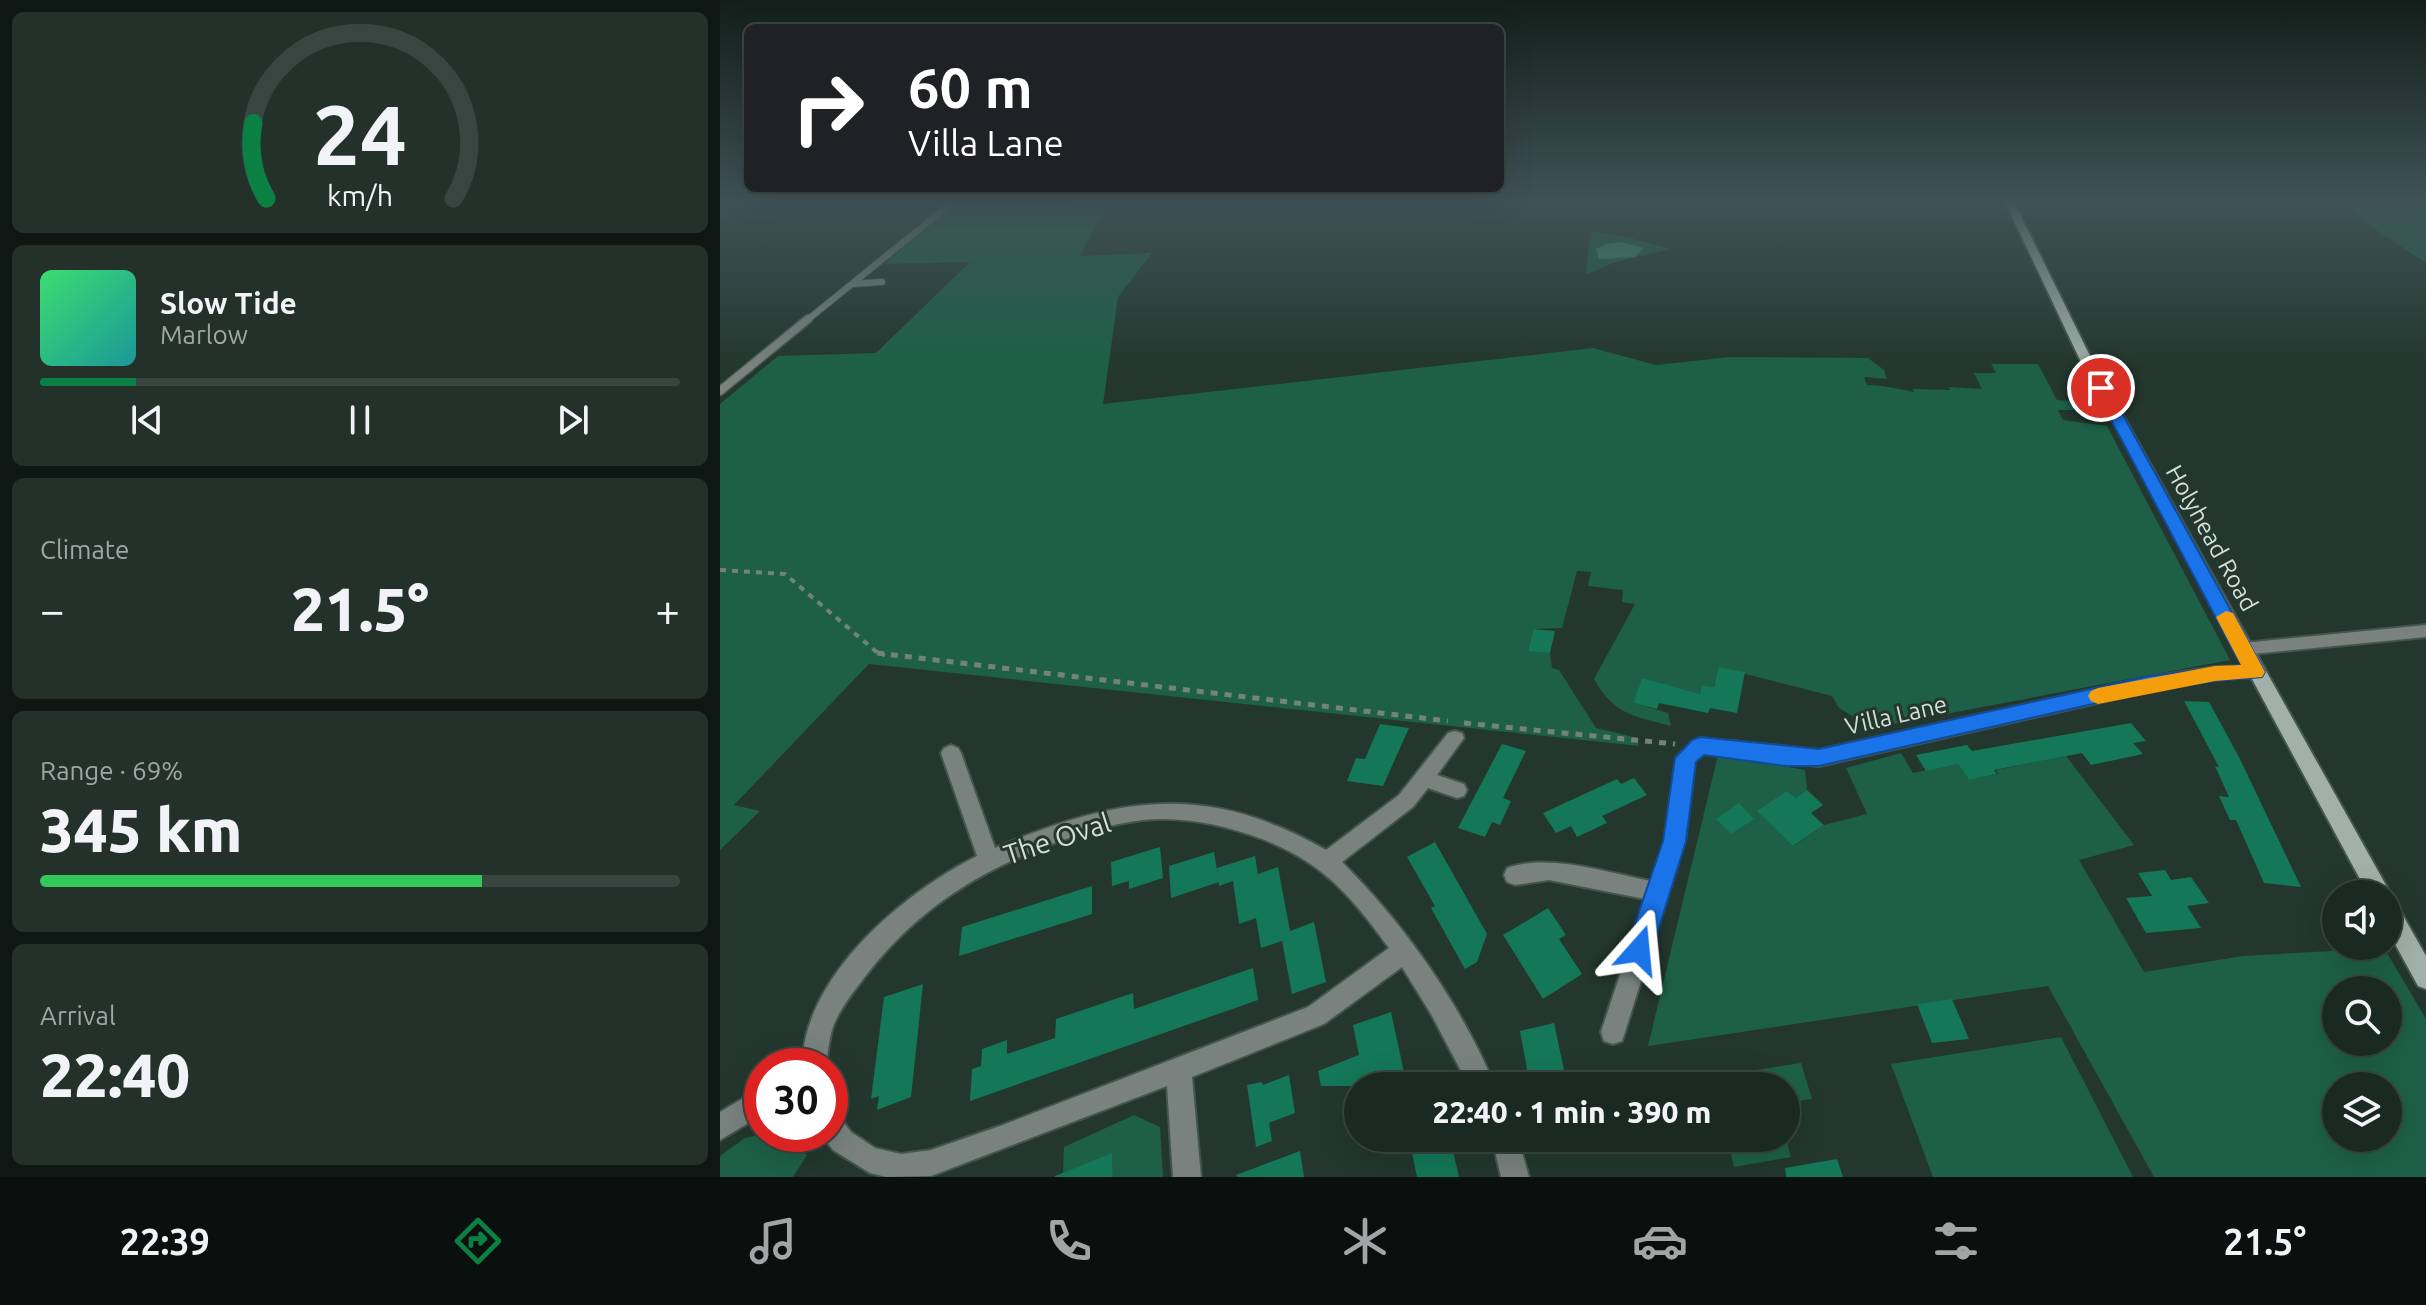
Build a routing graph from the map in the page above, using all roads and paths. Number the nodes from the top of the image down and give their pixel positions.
1 (885, 257) edge
2 (2036, 257) edge
3 (882, 282) dead end
4 (852, 284) junction
5 (720, 391) edge
6 (720, 570) edge
7 (2426, 631) edge
8 (2243, 649) junction
9 (2255, 672) junction
10 (1455, 738) dead end
11 (1700, 746) junction
12 (951, 753) dead end
13 (1425, 779) junction
14 (1457, 790) dead end
15 (989, 861) junction
16 (1327, 861) junction
17 (1515, 875) dead end
18 (2371, 880) edge
19 (1658, 892) junction
20 (2402, 935) edge
21 (1404, 950) junction
22 (2426, 978) edge
23 (1613, 1032) dead end
24 (817, 1048) edge
25 (1179, 1071) junction
26 (1474, 1072) edge
27 (744, 1112) edge
28 (720, 1127) edge
29 (848, 1145) edge
30 (1509, 1152) edge
31 (1187, 1177) edge
32 (1515, 1177) edge

1 - 4 lane
2 - 8 main road, Holyhead Road
3 - 4 lane
4 - 5 lane
6 - 11 path
7 - 8 street
8 - 9 main road, Holyhead Road
9 - 11 street, Villa Lane
9 - 18 main road, Holyhead Road
10 - 13 street
11 - 19 street
12 - 15 street
13 - 14 street
13 - 16 street
15 - 16 street, The Oval
15 - 24 street, The Oval
16 - 21 street, The Oval
17 - 19 street
19 - 23 street
20 - 22 main road
21 - 25 street
21 - 26 street, The Oval
25 - 29 street
25 - 31 street
27 - 28 street
30 - 32 street

